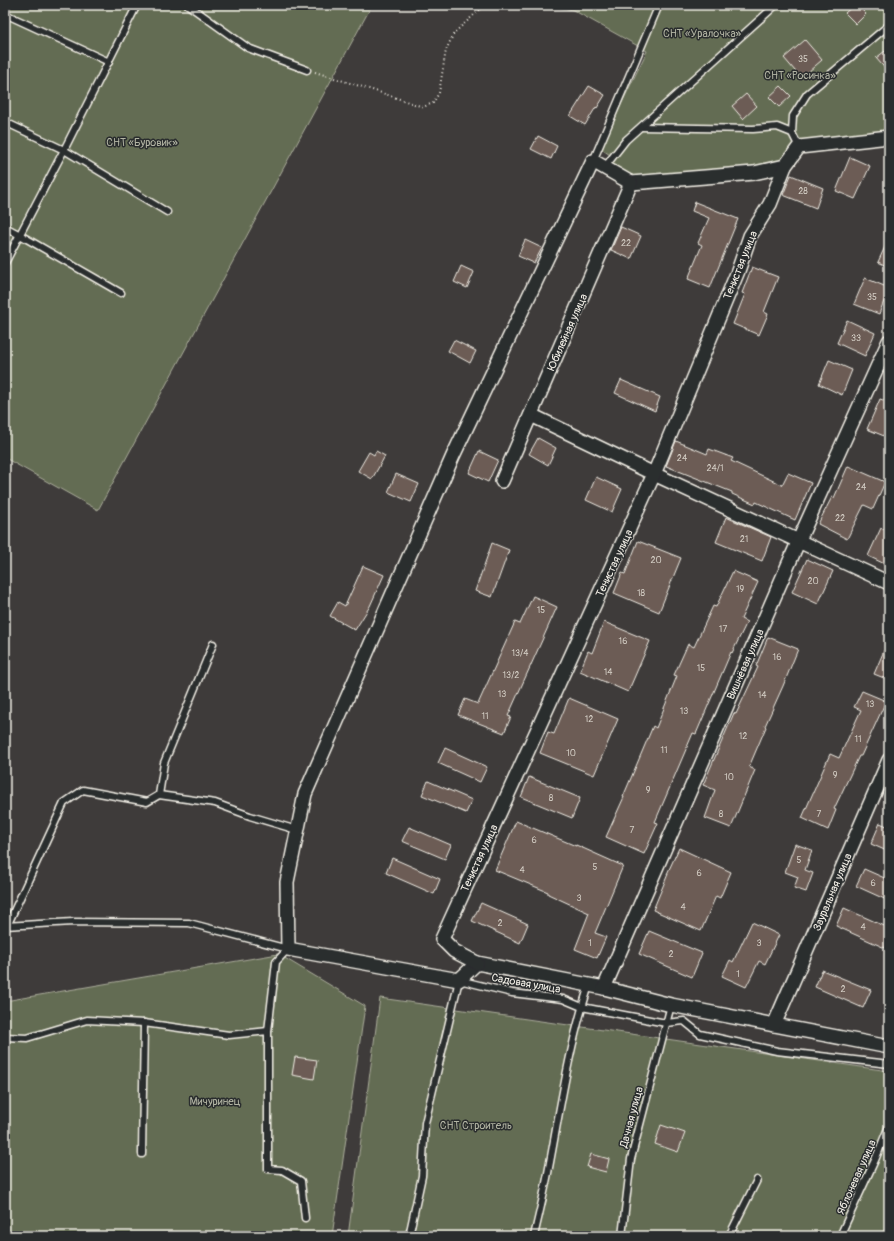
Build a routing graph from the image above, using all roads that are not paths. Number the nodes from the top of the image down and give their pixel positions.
1 (137, 5) edge
2 (188, 5) edge
3 (659, 5) edge
4 (776, 5) edge
5 (5, 14) edge
6 (889, 25) edge
7 (109, 62) junction
8 (307, 70) road end
9 (5, 122) edge
10 (642, 126) junction
11 (792, 133) junction
12 (889, 137) edge
13 (799, 147) junction
14 (64, 150) junction
15 (593, 161) junction
16 (785, 166) junction
17 (604, 168) junction
18 (631, 183) junction
19 (167, 212) dead end
20 (5, 228) edge
21 (20, 235) junction
22 (5, 263) edge
23 (121, 293) dead end
24 (889, 341) edge
25 (531, 415) junction
26 (654, 474) junction
27 (502, 482) dead end
28 (799, 540) junction
29 (889, 582) edge
30 (213, 644) dead end
31 (889, 760) edge
32 (160, 795) junction
33 (298, 830) junction
34 (6, 926) edge
35 (288, 949) junction
36 (477, 963) junction
37 (459, 980) junction
38 (589, 985) junction
39 (604, 988) junction
40 (671, 1005) junction
41 (582, 1007) junction
42 (144, 1023) junction
43 (666, 1023) junction
44 (774, 1025) junction
45 (268, 1031) junction
46 (5, 1036) edge
47 (889, 1047) edge
48 (889, 1064) edge
49 (889, 1126) edge
50 (142, 1154) dead end
51 (757, 1180) dead end
52 (305, 1218) dead end
53 (5, 1236) edge
54 (9, 1236) edge
55 (409, 1236) edge
56 (534, 1236) edge
57 (622, 1236) edge
58 (729, 1236) edge
59 (840, 1236) edge

1 - 7 lane
2 - 8 lane
3 - 15 lane
4 - 10 lane
5 - 7 lane
6 - 11 lane
7 - 14 lane
9 - 14 lane
10 - 11 lane
10 - 17 lane
11 - 13 lane
12 - 13 street
13 - 16 street, Тенистая улица
14 - 19 lane
14 - 21 lane
15 - 17 street
15 - 33 street
16 - 18 street
16 - 26 street, Тенистая улица
17 - 18 street
18 - 25 street, Юбилейная улица
20 - 21 lane
21 - 22 lane
21 - 23 lane
24 - 28 street, Вишнёвая улица
25 - 26 street
25 - 27 street, Юбилейная улица
26 - 28 street
26 - 36 street, Тенистая улица
28 - 29 street
28 - 39 street, Вишнёвая улица
30 - 32 lane
31 - 44 street, Зауральная улица
32 - 33 lane
32 - 34 lane
33 - 35 street
34 - 35 lane
35 - 37 street
35 - 45 lane
36 - 37 street
36 - 38 street
37 - 41 lane, Садовая улица
37 - 55 lane
38 - 39 street
38 - 41 lane
39 - 40 street
40 - 43 lane, Дачная улица
40 - 44 street
41 - 43 lane, Садовая улица
41 - 56 lane
42 - 45 lane
42 - 46 lane
42 - 50 lane
43 - 48 lane, Садовая улица
43 - 57 lane, Дачная улица
44 - 47 street
45 - 52 lane
49 - 59 lane, Яблоневая улица
51 - 58 lane
53 - 54 lane

